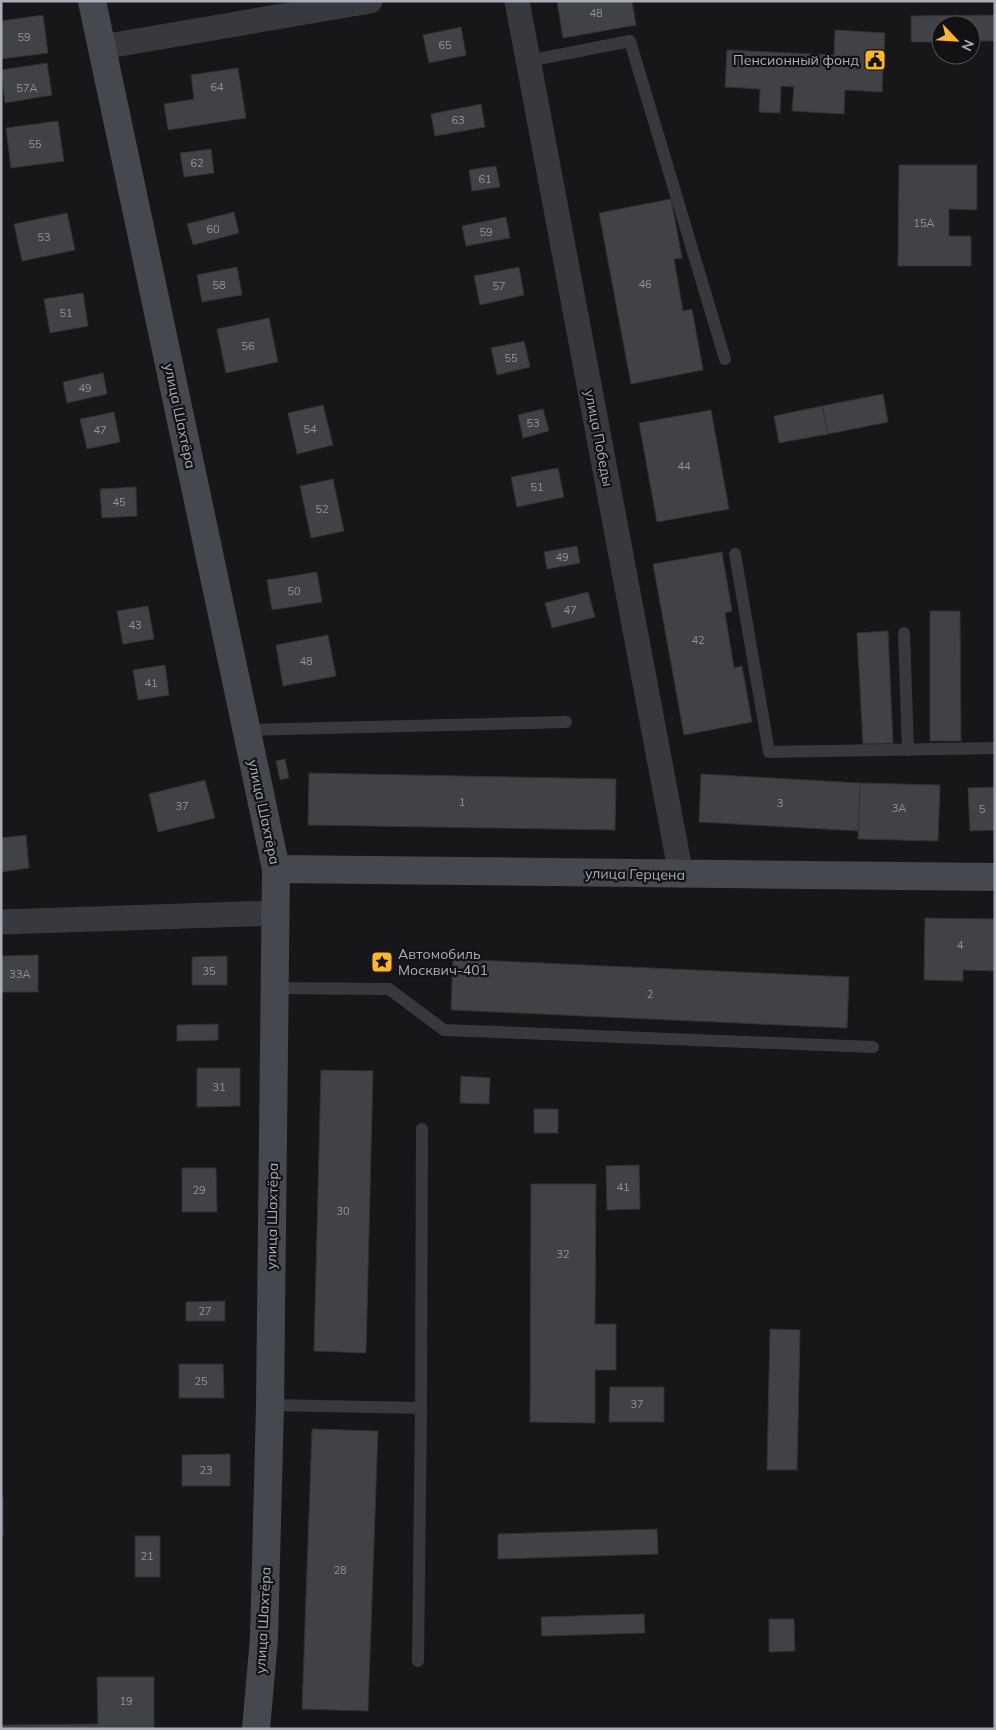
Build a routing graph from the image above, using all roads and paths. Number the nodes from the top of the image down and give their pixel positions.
1 (92, 1) edge
2 (370, 1) edge
3 (517, 1) edge
4 (102, 48) junction
5 (528, 61) junction
6 (725, 359) dead end
7 (735, 554) dead end
8 (904, 633) dead end
9 (566, 722) dead end
10 (247, 730) junction
11 (995, 748) edge
12 (908, 750) junction
13 (276, 868) junction
14 (682, 875) junction
15 (995, 877) edge
16 (275, 913) junction
17 (1, 922) edge
18 (274, 988) junction
19 (873, 1047) dead end
20 (422, 1129) dead end
21 (270, 1405) junction
22 (421, 1408) junction
23 (418, 1661) dead end
24 (256, 1729) edge

1 - 4 street, улица Шахтёра
2 - 4 street
3 - 5 street, улица Победы
4 - 10 street, улица Шахтёра
5 - 6 lane
5 - 14 street, улица Победы
7 - 12 lane
8 - 12 lane
9 - 10 lane
10 - 13 street, улица Шахтёра
11 - 12 lane
13 - 14 street, улица Герцена
13 - 16 street, улица Шахтёра
14 - 15 street, улица Герцена
16 - 17 street
16 - 18 street, улица Шахтёра
18 - 19 lane
18 - 21 street, улица Шахтёра
20 - 22 lane
21 - 22 lane
21 - 24 street, улица Шахтёра
22 - 23 lane

